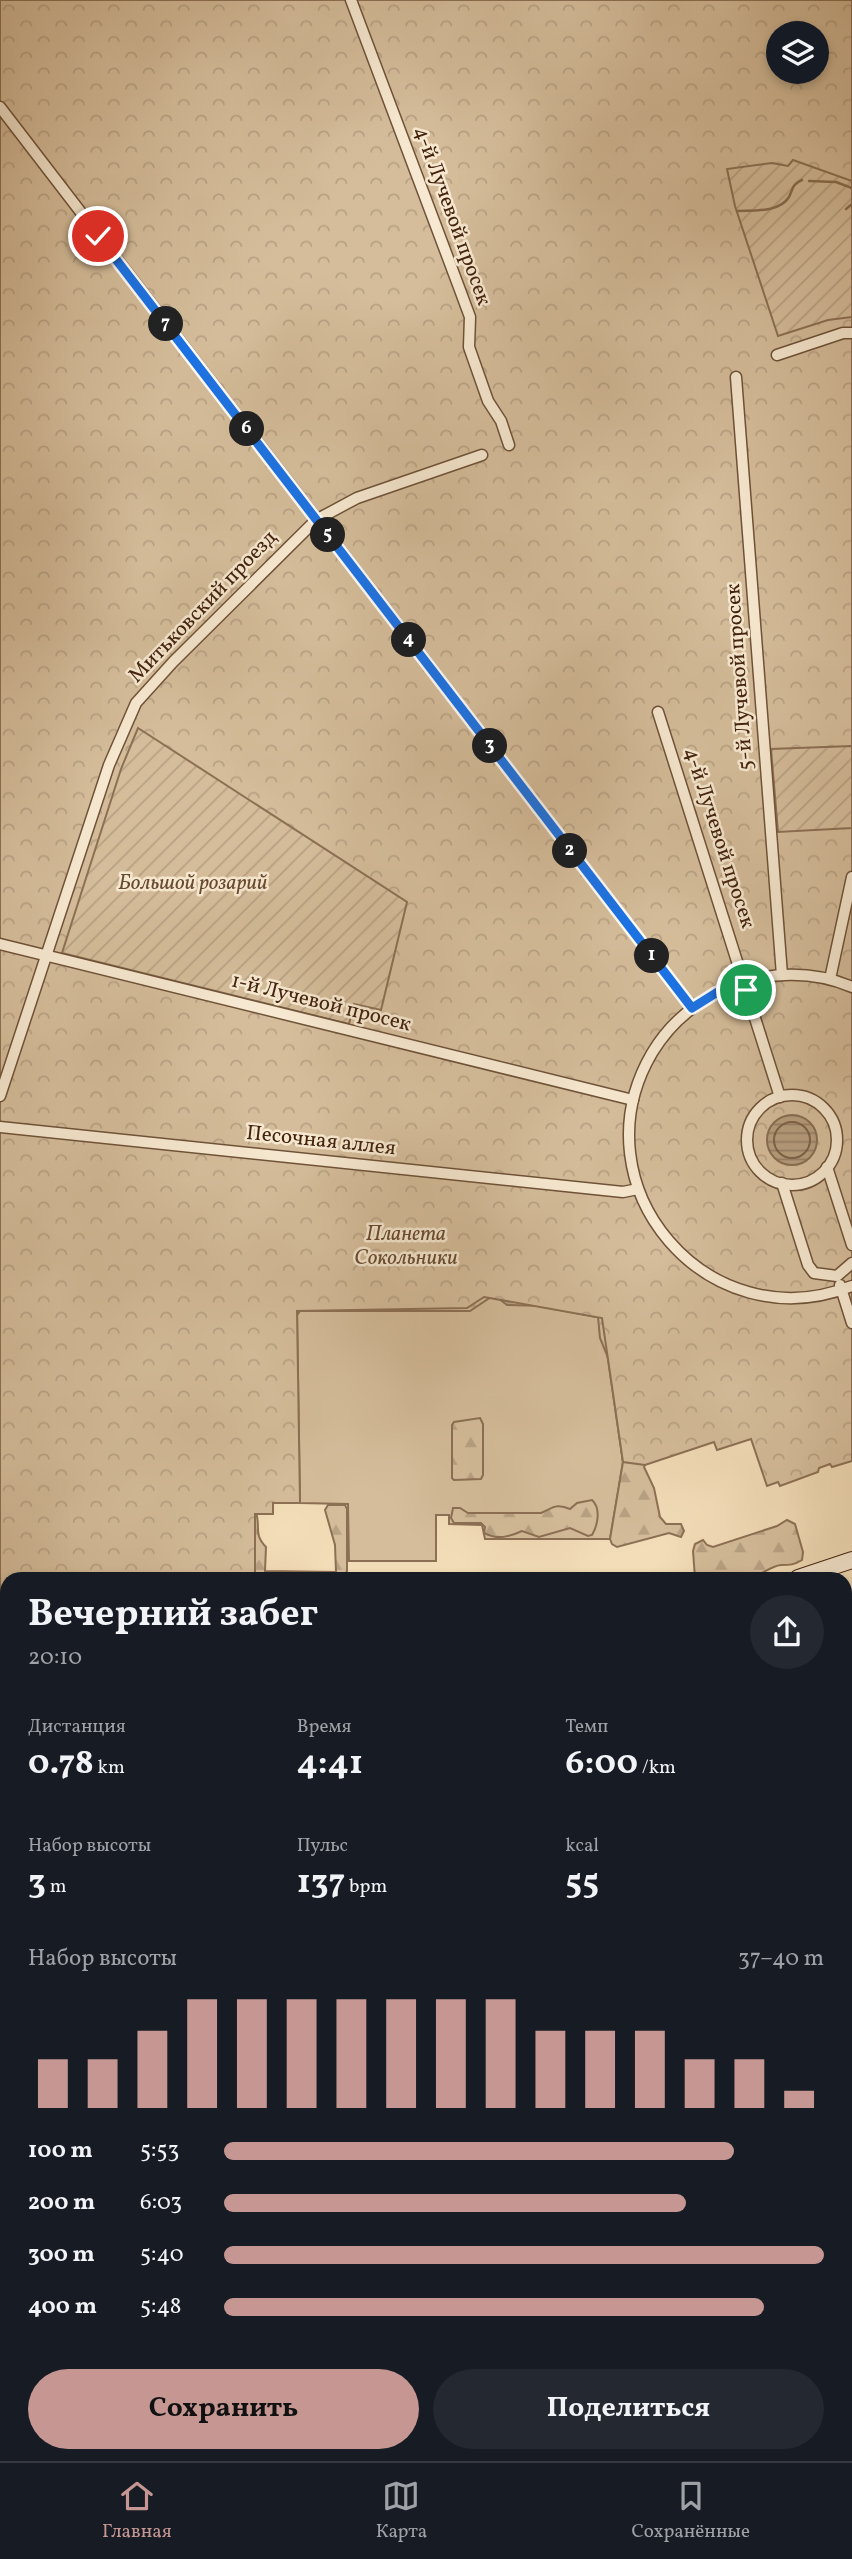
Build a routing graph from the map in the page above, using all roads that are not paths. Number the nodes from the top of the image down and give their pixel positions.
1 (351, 0) edge
2 (0, 107) edge
3 (852, 333) edge
4 (777, 355) dead end
5 (736, 377) dead end
6 (509, 445) dead end
7 (482, 455) dead end
8 (316, 520) junction
9 (658, 712) dead end
10 (852, 877) edge
11 (0, 944) edge
12 (46, 956) junction
13 (782, 975) junction
14 (830, 979) junction
15 (744, 981) junction
16 (852, 986) edge
17 (692, 1008) junction
18 (0, 1096) edge
19 (780, 1097) junction
20 (633, 1100) junction
21 (0, 1128) edge
22 (827, 1167) junction
23 (782, 1183) junction
24 (638, 1189) junction
25 (852, 1245) edge
26 (852, 1262) edge
27 (837, 1276) junction
28 (847, 1288) edge
29 (852, 1322) edge
30 (852, 1560) edge
31 (816, 1572) edge

1 - 6 street, 4-й Лучевой просек
2 - 8 street
3 - 4 street
5 - 13 street, 5-й Лучевой просек
7 - 8 street, Митьковский проезд
8 - 12 street, Митьковский проезд
8 - 17 street
9 - 15 street, 4-й Лучевой просек
10 - 14 street
11 - 12 street, 1-й Лучевой просек
12 - 18 street, Митьковский проезд
12 - 20 street, 1-й Лучевой просек
13 - 14 street
13 - 15 street
14 - 16 street
15 - 17 street
15 - 19 street, 4-й Лучевой просек
17 - 20 street
19 - 22 street
19 - 23 street
20 - 24 street
21 - 24 street, Песочная аллея
22 - 23 street
22 - 25 street
23 - 27 street
24 - 28 street
26 - 27 street
27 - 28 street
28 - 29 street
30 - 31 main road

